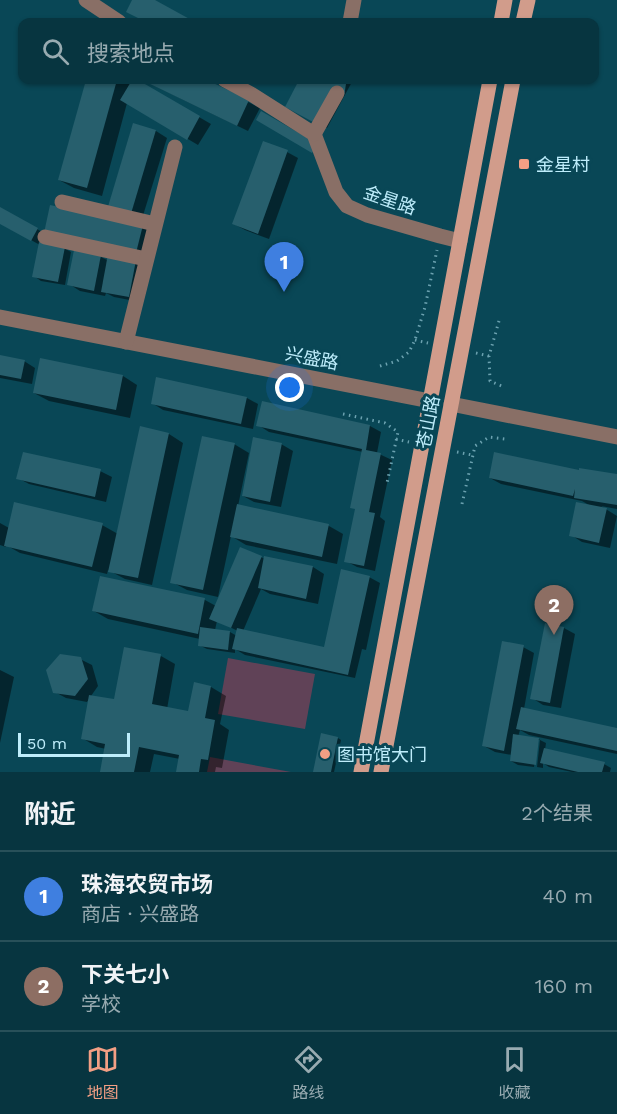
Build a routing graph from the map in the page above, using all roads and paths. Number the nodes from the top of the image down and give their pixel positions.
1 (86, 0) edge
2 (354, 0) edge
3 (505, 0) edge
4 (528, 0) edge
5 (114, 18) edge
6 (351, 18) edge
7 (502, 18) edge
8 (524, 18) edge
9 (232, 84) edge
10 (489, 84) edge
11 (512, 84) edge
12 (337, 93) tunnel mouth
13 (314, 134) junction
14 (175, 147) dead end
15 (62, 202) dead end
16 (155, 224) junction
17 (440, 236) junction
18 (45, 237) dead end
19 (460, 241) junction
20 (146, 259) junction
21 (0, 317) edge
22 (499, 321) dead end
23 (126, 342) junction
24 (380, 366) dead end
25 (504, 387) dead end
26 (430, 401) junction
27 (451, 404) junction
28 (343, 414) dead end
29 (617, 437) edge
30 (505, 439) dead end
31 (387, 483) dead end
32 (462, 504) dead end
33 (361, 772) edge
34 (381, 772) edge

1 - 5 street
2 - 6 street
3 - 7 main road
4 - 8 main road
9 - 13 street
10 - 19 main road, 苍山路
11 - 27 main road, 苍山路
12 - 13 street
13 - 17 street, 金星路
14 - 16 street
15 - 16 street
16 - 20 street
17 - 19 street, 金星路
17 - 24 path
18 - 20 street
19 - 26 main road, 苍山路
20 - 23 street
21 - 23 street, 兴盛路
22 - 25 path
23 - 26 street, 兴盛路
26 - 27 main road, 兴盛路
26 - 33 main road, 苍山路
27 - 29 street, 兴盛路
27 - 34 main road, 苍山路
28 - 31 path
30 - 32 path

